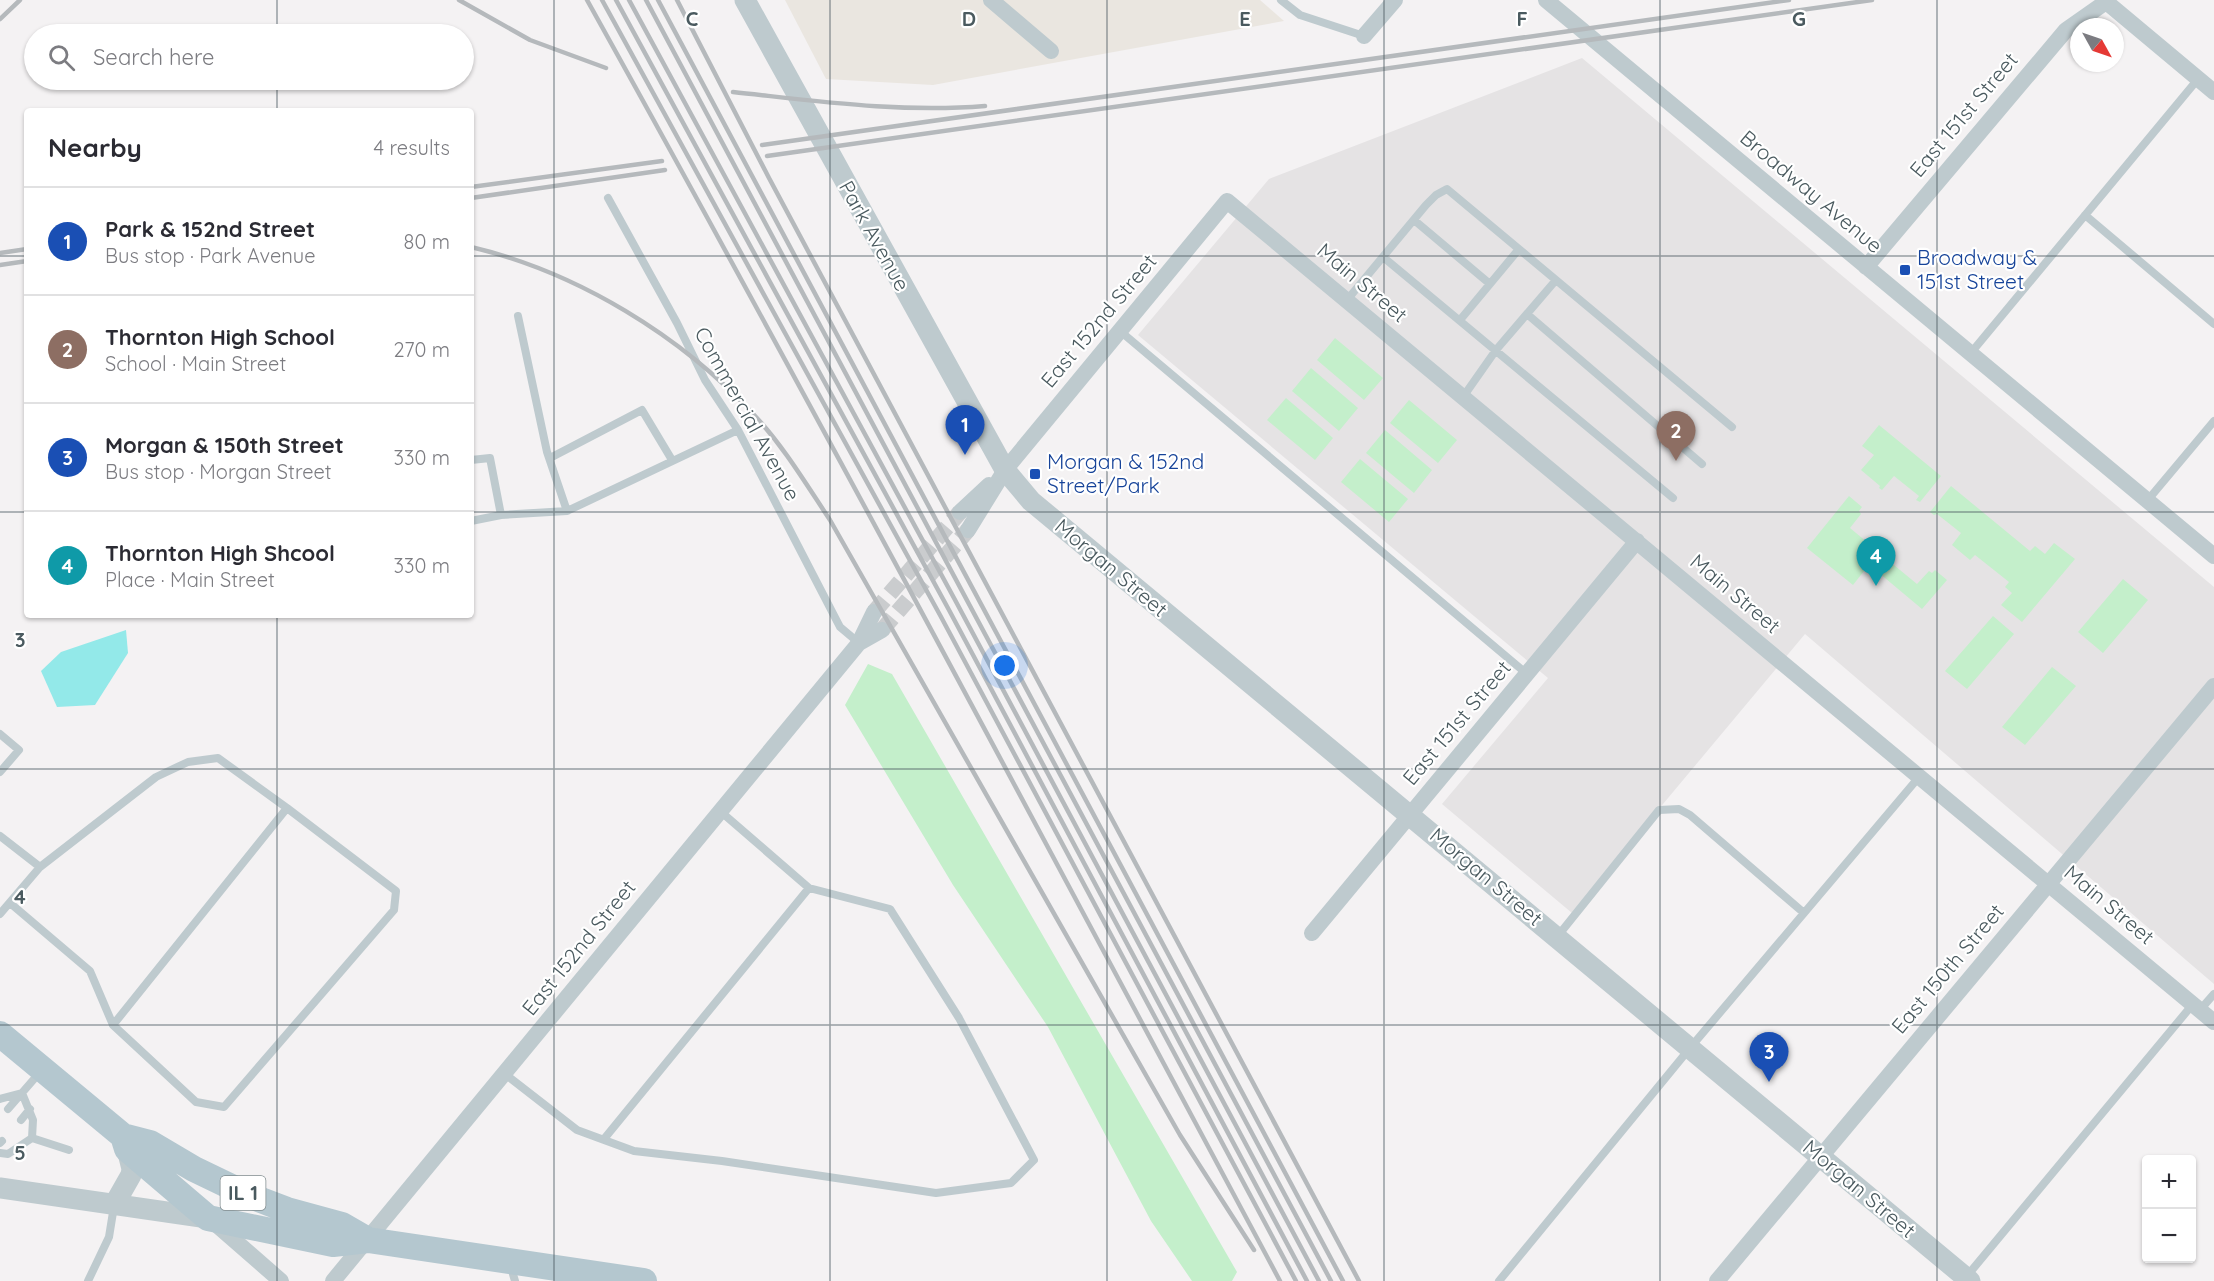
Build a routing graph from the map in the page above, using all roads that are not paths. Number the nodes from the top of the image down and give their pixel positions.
1 (745, 0) edge
2 (991, 0) edge
3 (1281, 0) edge
4 (1395, 0) edge
5 (1546, 0) edge
6 (2105, 1) edge
7 (1364, 36) joint
8 (1051, 51) dead end
9 (2198, 79) junction
10 (2214, 92) edge
11 (608, 198) dead end
12 (1227, 201) joint
13 (2085, 215) junction
14 (1414, 219) junction
15 (1519, 249) junction
16 (1383, 257) junction
17 (1866, 267) junction
18 (1556, 280) junction
19 (1490, 284) junction
20 (1347, 300) junction
21 (1527, 314) junction
22 (518, 316) dead end
23 (1460, 320) junction
24 (2214, 324) edge
25 (1120, 331) junction
26 (1496, 350) junction
27 (1970, 354) junction
28 (1463, 397) junction
29 (2214, 421) edge
30 (1732, 427) dead end
31 (738, 430) junction
32 (550, 458) junction
33 (474, 460) edge
34 (672, 460) junction
35 (1702, 464) dead end
36 (1005, 471) junction
37 (1673, 498) dead end
38 (2147, 501) junction
39 (567, 511) junction
40 (960, 512) tunnel mouth
41 (501, 515) junction
42 (474, 520) edge
43 (968, 530) tunnel mouth
44 (1637, 542) junction
45 (2214, 556) edge
46 (874, 612) tunnel mouth
47 (882, 630) tunnel mouth
48 (859, 643) junction
49 (1527, 674) junction
50 (2214, 686) edge
51 (0, 734) edge
52 (0, 772) edge
53 (1919, 777) junction
54 (287, 808) junction
55 (720, 812) junction
56 (1410, 814) junction
57 (0, 836) edge
58 (40, 867) junction
59 (2048, 884) junction
60 (809, 888) junction
61 (10, 903) junction
62 (1804, 913) junction
63 (0, 914) edge
64 (1312, 933) dead end
65 (1557, 936) junction
66 (2214, 994) edge
67 (2197, 1007) junction
68 (2214, 1022) edge
69 (113, 1024) junction
70 (0, 1034) edge
71 (1689, 1048) junction
72 (42, 1069) junction
73 (505, 1074) junction
74 (22, 1092) junction
75 (0, 1099) edge
76 (8, 1109) dead end
77 (30, 1109) junction
78 (21, 1120) dead end
79 (32, 1138) junction
80 (604, 1139) junction
81 (125, 1142) junction
82 (69, 1150) dead end
83 (0, 1153) edge
84 (1820, 1157) junction
85 (0, 1188) edge
86 (114, 1205) junction
87 (208, 1218) junction
88 (368, 1240) junction
89 (512, 1271) edge
90 (1968, 1279) edge
91 (88, 1281) edge
92 (280, 1281) edge
93 (333, 1281) edge
94 (644, 1281) edge
95 (1498, 1281) edge
96 (1717, 1281) edge

1 - 36 street, Park Avenue
2 - 8 street
3 - 7 lane
4 - 7 street
5 - 17 street, Broadway Avenue
6 - 9 street
6 - 17 street, East 151st Street
9 - 10 street
9 - 13 lane
11 - 31 lane, Commercial Avenue
12 - 20 street, Main Street
12 - 25 street, East 152nd Street
13 - 24 lane
13 - 27 lane
14 - 15 lane
14 - 16 lane
14 - 19 lane
15 - 18 lane
15 - 19 lane
16 - 20 lane
16 - 23 lane
17 - 27 street, Broadway Avenue
18 - 21 lane
18 - 30 lane
19 - 23 lane
20 - 28 street, Main Street
21 - 26 lane
21 - 35 lane
22 - 32 lane
23 - 26 lane
25 - 36 street, East 152nd Street
25 - 49 lane
26 - 28 lane
26 - 37 lane
27 - 38 street, Broadway Avenue
28 - 44 street, Main Street
29 - 38 lane
31 - 34 lane
31 - 48 lane, Commercial Avenue
32 - 34 lane
32 - 39 lane
33 - 41 lane
34 - 39 lane
36 - 40 street, East 152nd Street
36 - 43 street, East 152nd Street
36 - 56 street, Morgan Street
38 - 45 street, Broadway Avenue
39 - 41 lane
41 - 42 lane
44 - 49 street, East 151st Street
44 - 53 street, Main Street
46 - 48 street, East 152nd Street
47 - 48 street, East 152nd Street
48 - 55 street, East 152nd Street
49 - 56 street, East 151st Street
50 - 59 street, East 150th Street
51 - 52 lane
53 - 59 street, Main Street
53 - 62 lane
54 - 58 lane
54 - 69 lane
54 - 69 lane
55 - 60 lane
55 - 73 street, East 152nd Street
56 - 64 street, East 151st Street
56 - 65 street, Morgan Street
57 - 58 lane
58 - 61 lane
59 - 67 street, Main Street
59 - 84 street, East 150th Street
60 - 80 lane
60 - 80 lane
61 - 63 lane
61 - 69 lane
62 - 65 lane
62 - 71 lane
65 - 71 street, Morgan Street
66 - 67 lane
67 - 68 street, Main Street
67 - 90 lane
70 - 72 main road, IL 1
71 - 84 street, Morgan Street
71 - 95 lane
72 - 74 lane
72 - 81 main road, IL 1
73 - 80 lane
73 - 88 street, East 152nd Street
74 - 75 lane
74 - 76 lane
74 - 77 lane
77 - 78 lane
77 - 79 lane
79 - 82 lane
79 - 83 lane
81 - 86 street
81 - 87 main road, IL 1
81 - 88 main road, IL 1
84 - 90 street, Morgan Street
84 - 96 street, East 150th Street
85 - 86 street
86 - 87 street
86 - 91 lane
87 - 88 main road, IL 1
87 - 92 street
88 - 89 main road, IL 1
88 - 93 street, East 152nd Street
89 - 94 main road, IL 1

